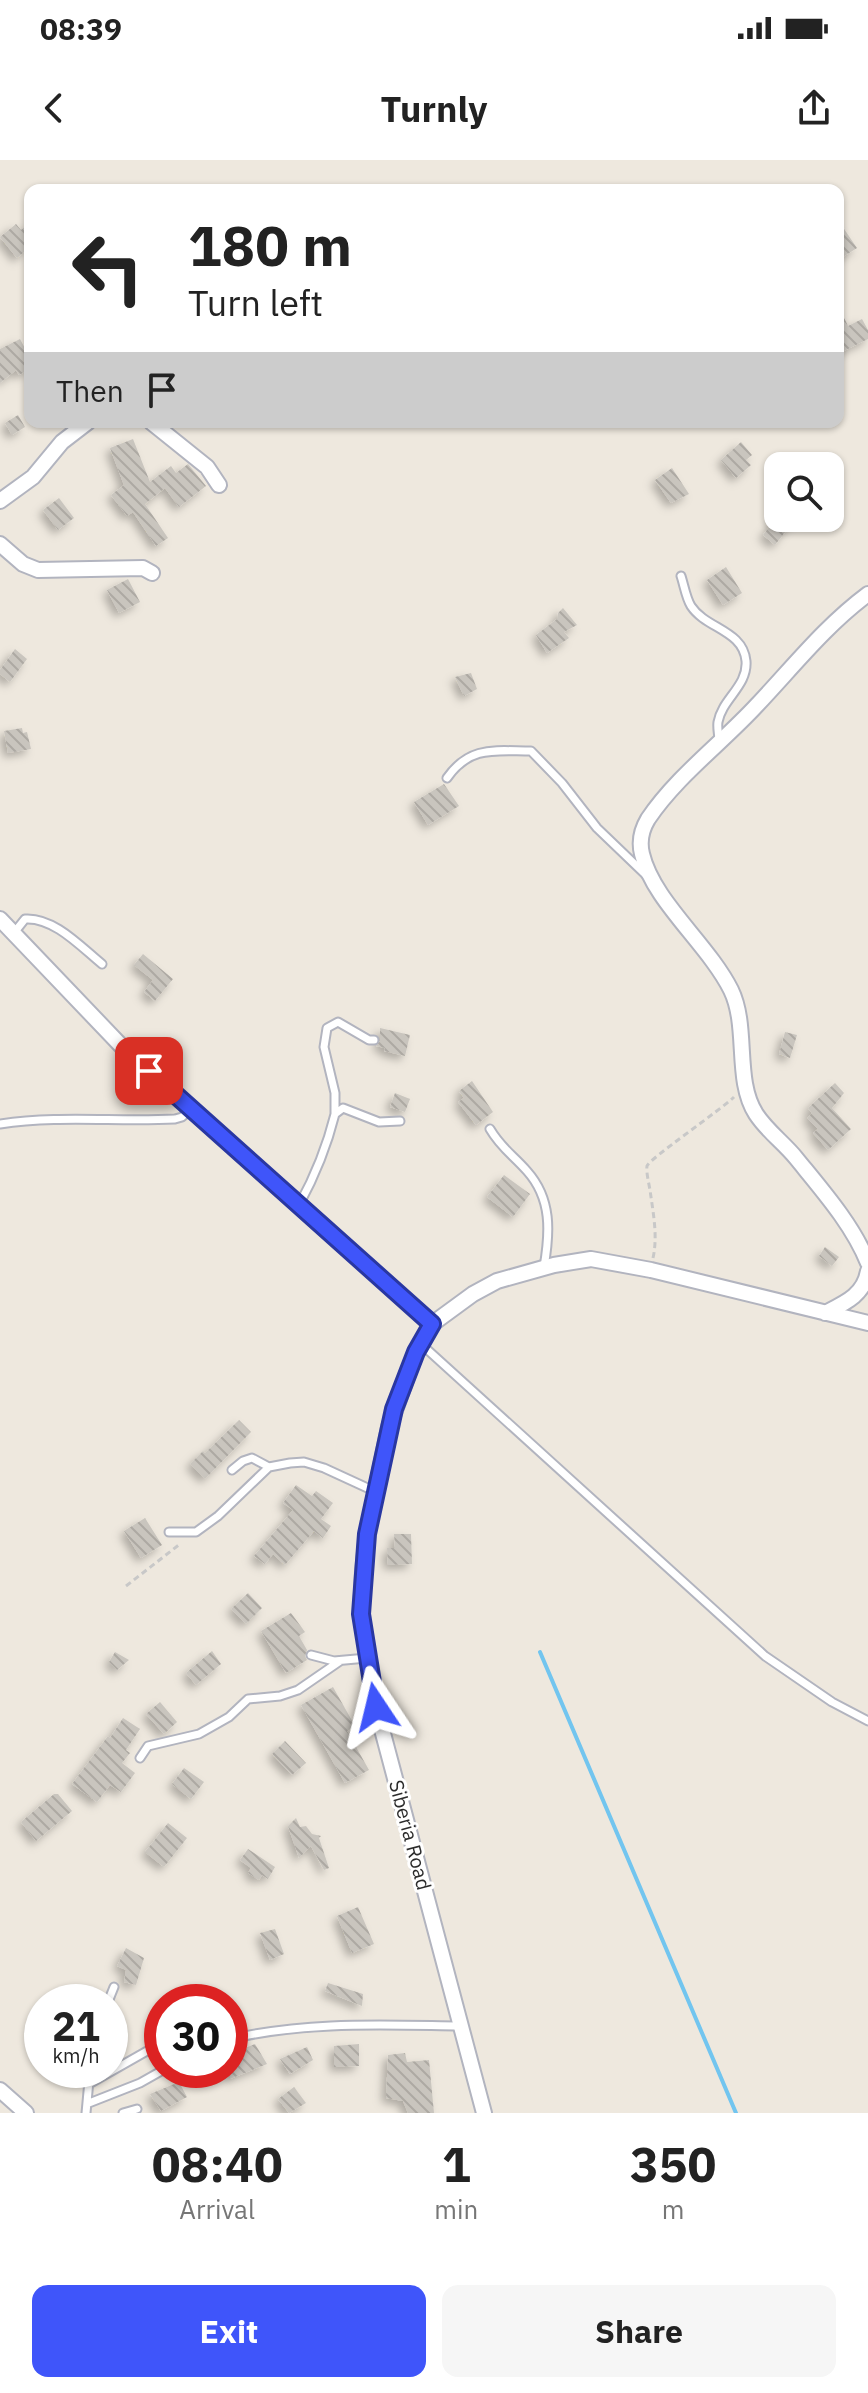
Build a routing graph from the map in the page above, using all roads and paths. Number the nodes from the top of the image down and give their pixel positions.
1 (80, 428) edge
2 (159, 428) edge
3 (219, 485) dead end
4 (0, 501) edge
5 (0, 544) edge
6 (152, 573) dead end
7 (681, 576) dead end
8 (868, 594) edge
9 (719, 743) junction
10 (447, 778) dead end
11 (651, 879) junction
12 (0, 919) edge
13 (13, 934) junction
14 (102, 964) dead end
15 (374, 1040) dead end
16 (746, 1082) junction
17 (191, 1109) junction
18 (335, 1114) junction
19 (400, 1121) dead end
20 (0, 1124) edge
21 (490, 1129) dead end
22 (299, 1205) junction
23 (868, 1263) edge
24 (544, 1267) junction
25 (651, 1270) junction
26 (868, 1271) edge
27 (825, 1313) junction
28 (868, 1323) edge
29 (432, 1324) junction
30 (420, 1343) junction
31 (269, 1467) junction
32 (232, 1470) dead end
33 (376, 1492) junction
34 (169, 1532) dead end
35 (196, 1532) junction
36 (126, 1586) dead end
37 (311, 1655) dead end
38 (368, 1658) junction
39 (340, 1661) junction
40 (868, 1721) edge
41 (140, 1758) dead end
42 (461, 2026) junction
43 (248, 2035) edge
44 (144, 2081) edge
45 (89, 2088) edge
46 (0, 2090) edge
47 (89, 2103) junction
48 (137, 2109) dead end
49 (26, 2113) edge
50 (86, 2113) edge
51 (123, 2113) edge
52 (484, 2113) edge

1 - 4 street
2 - 3 street
5 - 6 street
7 - 9 lane
8 - 9 street
9 - 11 street
10 - 11 lane
11 - 16 street
12 - 13 street
13 - 14 lane
13 - 17 street
15 - 18 lane
16 - 23 street
16 - 25 path
17 - 20 lane
17 - 22 street
18 - 19 lane
18 - 22 lane
21 - 24 lane
22 - 29 street
24 - 25 street
24 - 29 street
25 - 27 street
26 - 27 street
27 - 28 street
29 - 30 street, Siberia Road
30 - 33 street, Siberia Road
30 - 40 lane
31 - 32 lane
31 - 33 lane
31 - 35 lane
33 - 38 street, Siberia Road
34 - 35 lane
35 - 36 path
37 - 39 lane
38 - 39 lane
38 - 42 street, Siberia Road
39 - 41 lane
42 - 43 lane
42 - 52 street, Siberia Road
44 - 47 lane
45 - 47 lane
46 - 49 street
47 - 50 lane
48 - 51 lane

